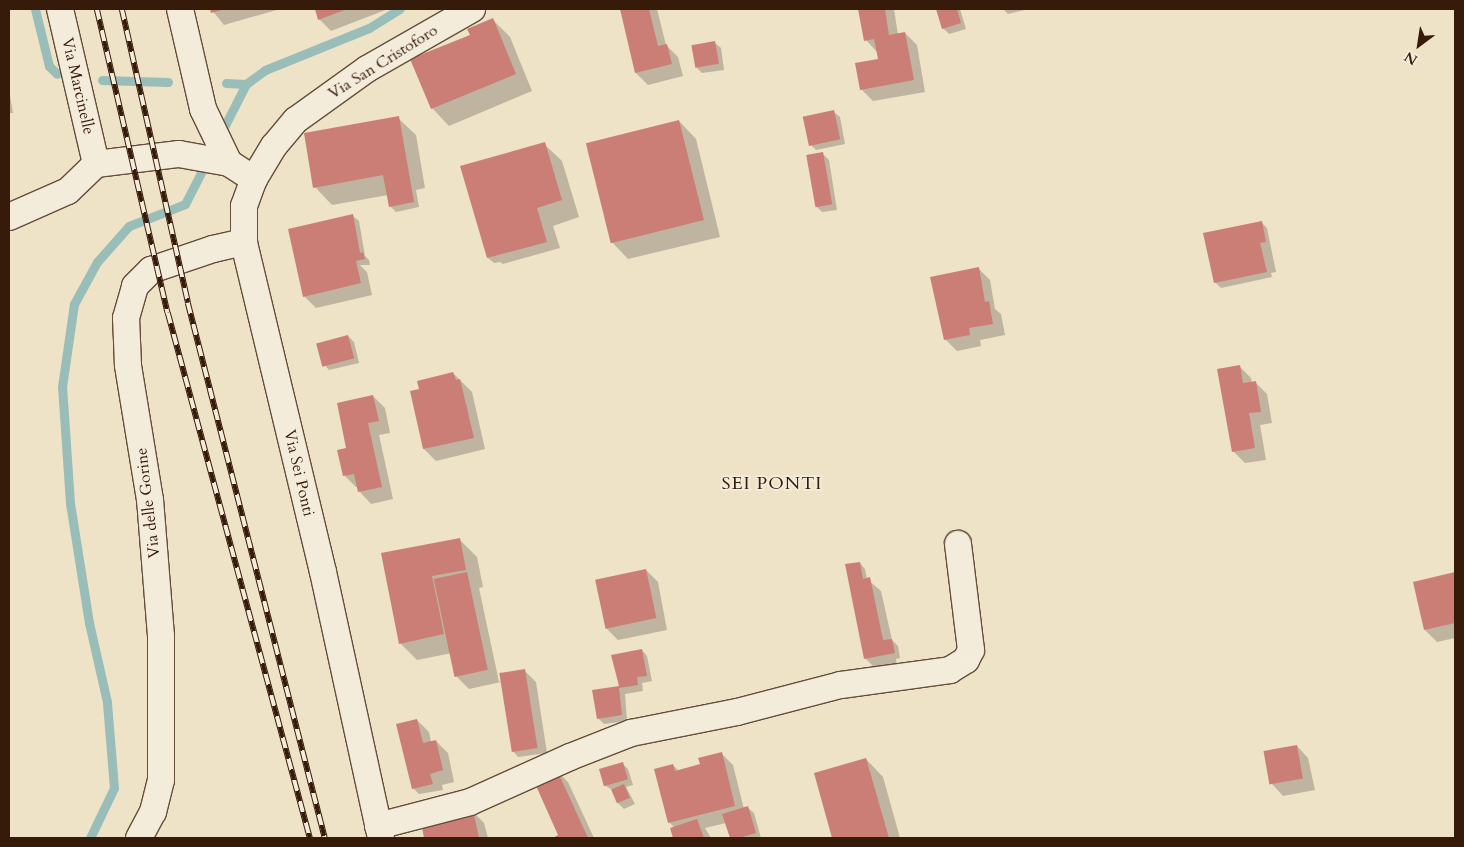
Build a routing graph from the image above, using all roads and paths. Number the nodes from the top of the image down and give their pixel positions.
1 (60, 9) edge
2 (180, 9) edge
3 (472, 9) edge
4 (296, 120) joint
5 (229, 163) junction
6 (96, 164) junction
7 (254, 179) junction
8 (9, 217) edge
9 (244, 242) junction
10 (958, 544) dead end
11 (379, 832) edge
12 (139, 838) edge

1 - 6 street, Via Marcinelle
2 - 5 street
3 - 4 street, Via San Cristoforo
4 - 7 street, Via Sei Ponti
5 - 6 street
5 - 7 street
6 - 8 street
7 - 9 street, Via Sei Ponti
9 - 11 street, Via Sei Ponti
9 - 12 street, Via delle Gorine
10 - 11 street

